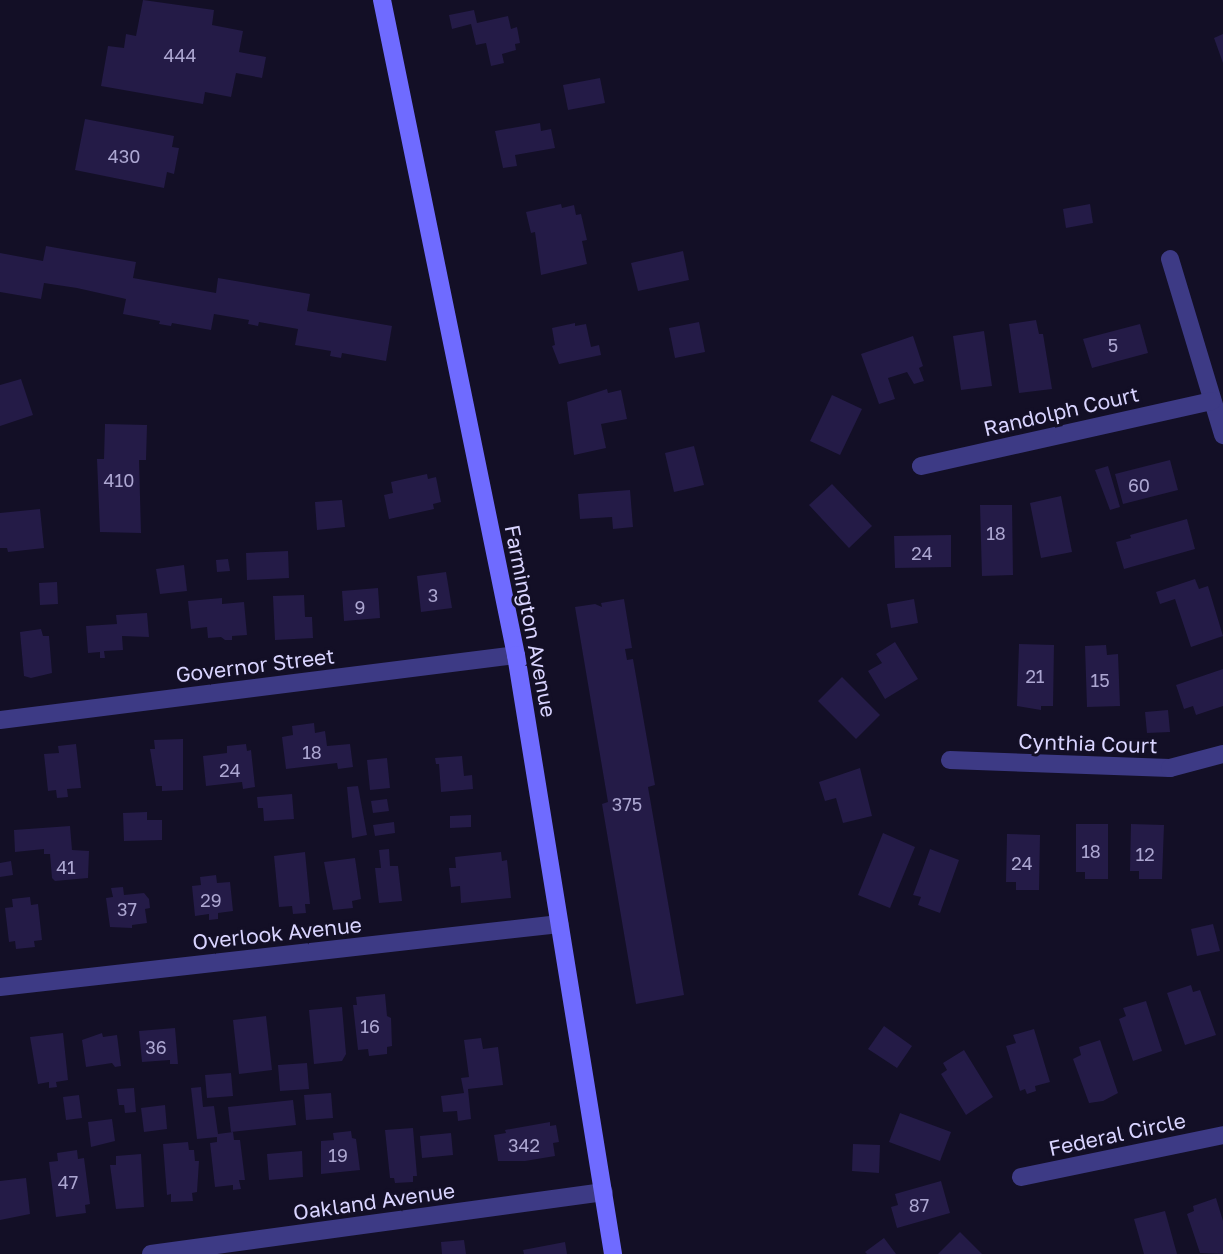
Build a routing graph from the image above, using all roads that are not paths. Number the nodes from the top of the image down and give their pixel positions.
1 (382, 0) edge
2 (1170, 259) dead end
3 (1212, 401) junction
4 (1223, 435) edge
5 (921, 466) dead end
6 (516, 655) junction
7 (0, 720) edge
8 (1223, 754) edge
9 (950, 760) dead end
10 (559, 924) junction
11 (0, 987) edge
12 (1223, 1135) edge
13 (1021, 1177) dead end
14 (604, 1192) junction
15 (151, 1254) edge
16 (613, 1254) edge

1 - 6 main road, Farmington Avenue
2 - 3 street
3 - 4 street
3 - 5 street, Randolph Court
6 - 7 street, Governor Street
6 - 10 main road, Farmington Avenue
8 - 9 street, Cynthia Court
10 - 11 street, Overlook Avenue
10 - 14 main road, Farmington Avenue
12 - 13 street, Federal Circle
14 - 15 street, Oakland Avenue
14 - 16 main road, Farmington Avenue

